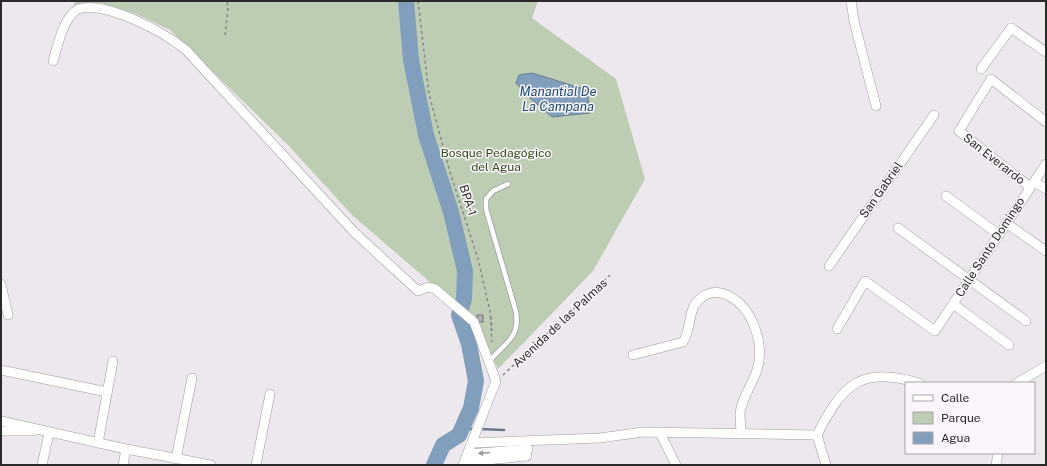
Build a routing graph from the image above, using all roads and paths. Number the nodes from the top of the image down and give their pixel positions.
1 (227, 1) edge
2 (418, 1) edge
3 (851, 1) edge
4 (225, 35) dead end
5 (1046, 52) edge
6 (53, 61) dead end
7 (981, 69) dead end
8 (876, 106) dead end
9 (934, 115) dead end
10 (1046, 122) edge
11 (1046, 164) edge
12 (508, 184) dead end
13 (1032, 184) junction
14 (1046, 189) edge
15 (946, 196) dead end
16 (1006, 223) junction
17 (898, 228) dead end
18 (998, 234) junction
19 (1046, 251) edge
20 (829, 266) dead end
21 (610, 275) dead end
22 (969, 280) junction
23 (1, 284) edge
24 (953, 304) junction
25 (8, 315) dead end
26 (1026, 321) dead end
27 (837, 329) dead end
28 (492, 342) dead end
29 (1009, 344) dead end
30 (632, 355) dead end
31 (491, 359) junction
32 (113, 361) dead end
33 (1046, 366) edge
34 (1, 370) edge
35 (508, 370) dead end
36 (192, 378) dead end
37 (915, 382) edge
38 (1019, 382) edge
39 (107, 392) junction
40 (270, 394) dead end
41 (1, 421) edge
42 (1, 426) edge
43 (1, 431) edge
44 (33, 432) junction
45 (49, 433) junction
46 (660, 433) junction
47 (741, 434) junction
48 (817, 435) junction
49 (474, 439) junction
50 (98, 443) junction
51 (126, 449) junction
52 (528, 453) edge
53 (998, 454) edge
54 (176, 459) junction
55 (465, 460) edge
56 (42, 465) edge
57 (123, 465) edge
58 (207, 465) edge
59 (256, 465) edge
60 (676, 465) edge
61 (826, 465) edge
62 (996, 465) edge

1 - 4 path
2 - 28 path, BPA-1
2 - 31 path
3 - 8 street
5 - 7 street
6 - 31 street
9 - 20 street, San Gabriel
10 - 13 street, San Everardo
11 - 13 street, Calle Santo Domingo
12 - 31 lane
13 - 14 street, San Everardo
13 - 16 street, Calle Santo Domingo
15 - 18 street
16 - 18 street, Calle Santo Domingo
16 - 19 street
17 - 22 street
18 - 22 street, Calle Santo Domingo
21 - 35 path, Avenida de las Palmas
22 - 24 street, Calle Santo Domingo
22 - 26 street
23 - 25 street
24 - 27 street, Calle Santo Domingo
24 - 29 street
30 - 47 street
31 - 49 street
32 - 39 street
33 - 38 street
34 - 39 street
36 - 54 street
37 - 48 street
39 - 50 street
40 - 59 street
41 - 45 street
42 - 44 street
43 - 44 street
44 - 45 street
45 - 50 street
45 - 56 street
46 - 47 street
46 - 52 street
46 - 60 street
47 - 48 street
48 - 61 street
49 - 52 street
49 - 55 street
50 - 51 street
51 - 54 street
51 - 57 street
52 - 55 street
53 - 62 street
54 - 58 street

